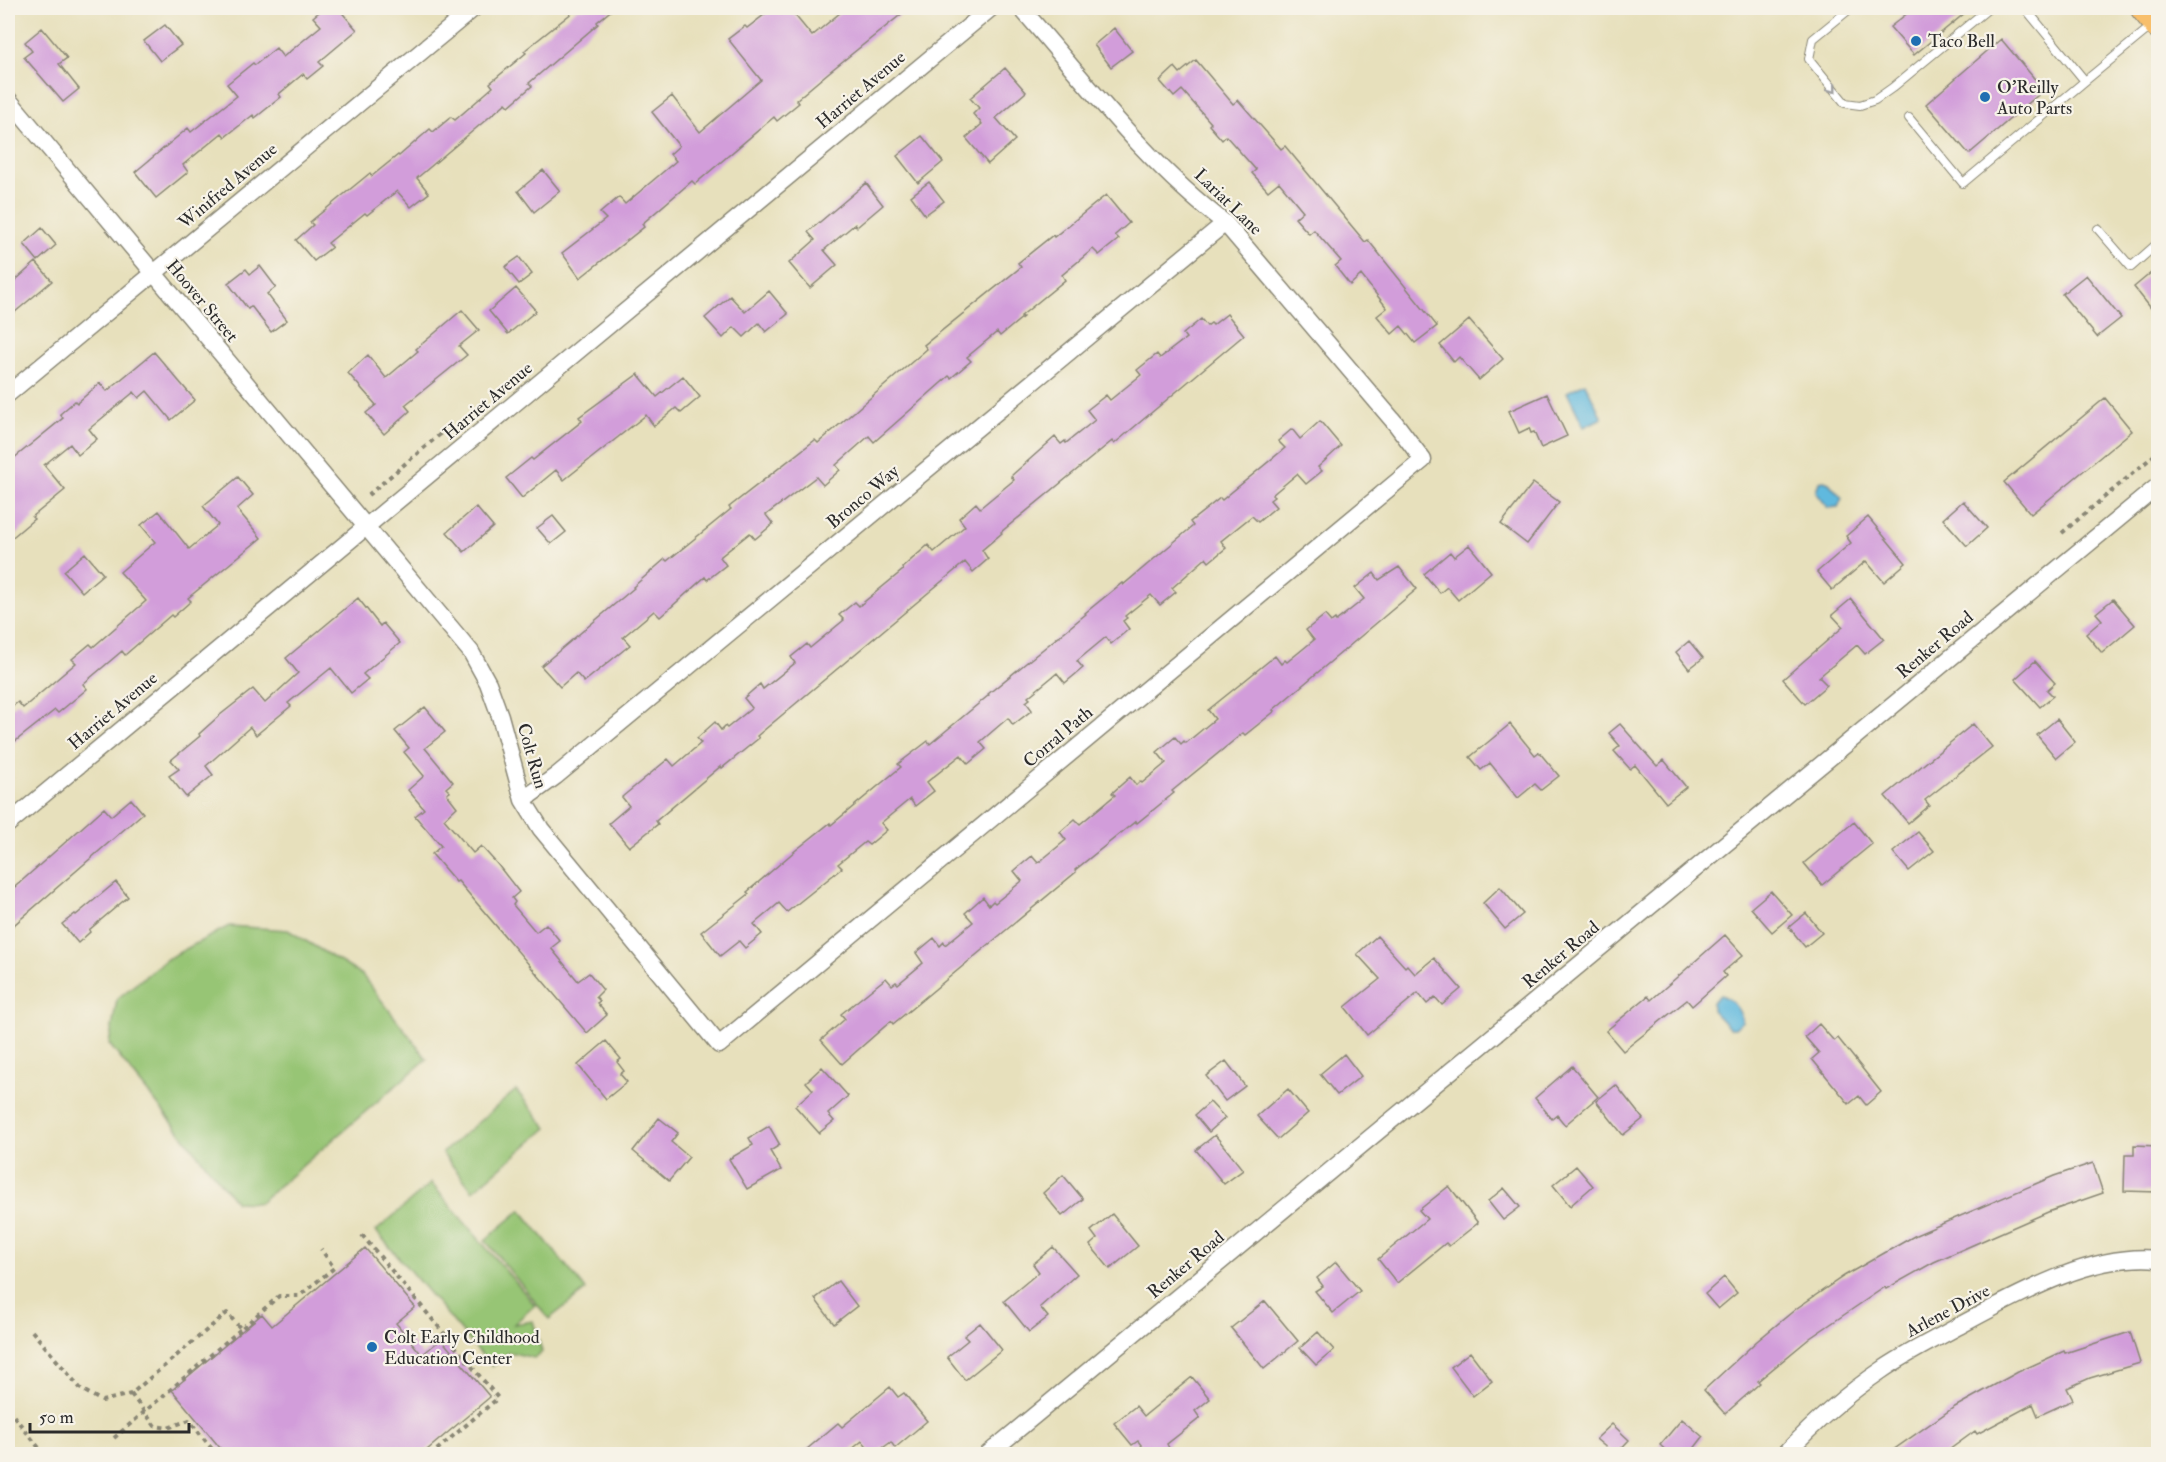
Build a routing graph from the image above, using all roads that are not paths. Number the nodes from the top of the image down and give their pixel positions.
1 (474, 8) edge
2 (991, 8) edge
3 (1021, 8) edge
4 (1851, 8) edge
5 (1989, 8) edge
6 (2025, 8) edge
7 (2153, 18) edge
8 (2085, 81) junction
9 (8, 99) edge
10 (1910, 118) dead end
11 (1225, 223) junction
12 (2098, 229) dead end
13 (2158, 243) edge
14 (153, 273) junction
15 (8, 394) edge
16 (1423, 459) joint
17 (2158, 486) edge
18 (366, 527) junction
19 (523, 800) junction
20 (8, 824) edge
21 (718, 1045) joint
22 (2158, 1258) edge
23 (988, 1455) edge
24 (1785, 1455) edge

1 - 14 street, Winifred Avenue
2 - 18 street, Harriet Avenue
3 - 11 street, Lariat Lane
4 -> 5 lane
6 - 8 lane
7 - 8 lane
8 - 10 lane
9 - 14 street, Hoover Street
11 - 16 street, Lariat Lane
11 - 19 street, Bronco Way
12 - 13 lane
14 - 15 street, Winifred Avenue
14 - 18 street, Hoover Street
16 - 21 street, Corral Path
17 - 23 street, Renker Road
18 - 19 street, Colt Run
18 - 20 street, Harriet Avenue
19 - 21 street, Colt Run
22 - 24 street, Arlene Drive

